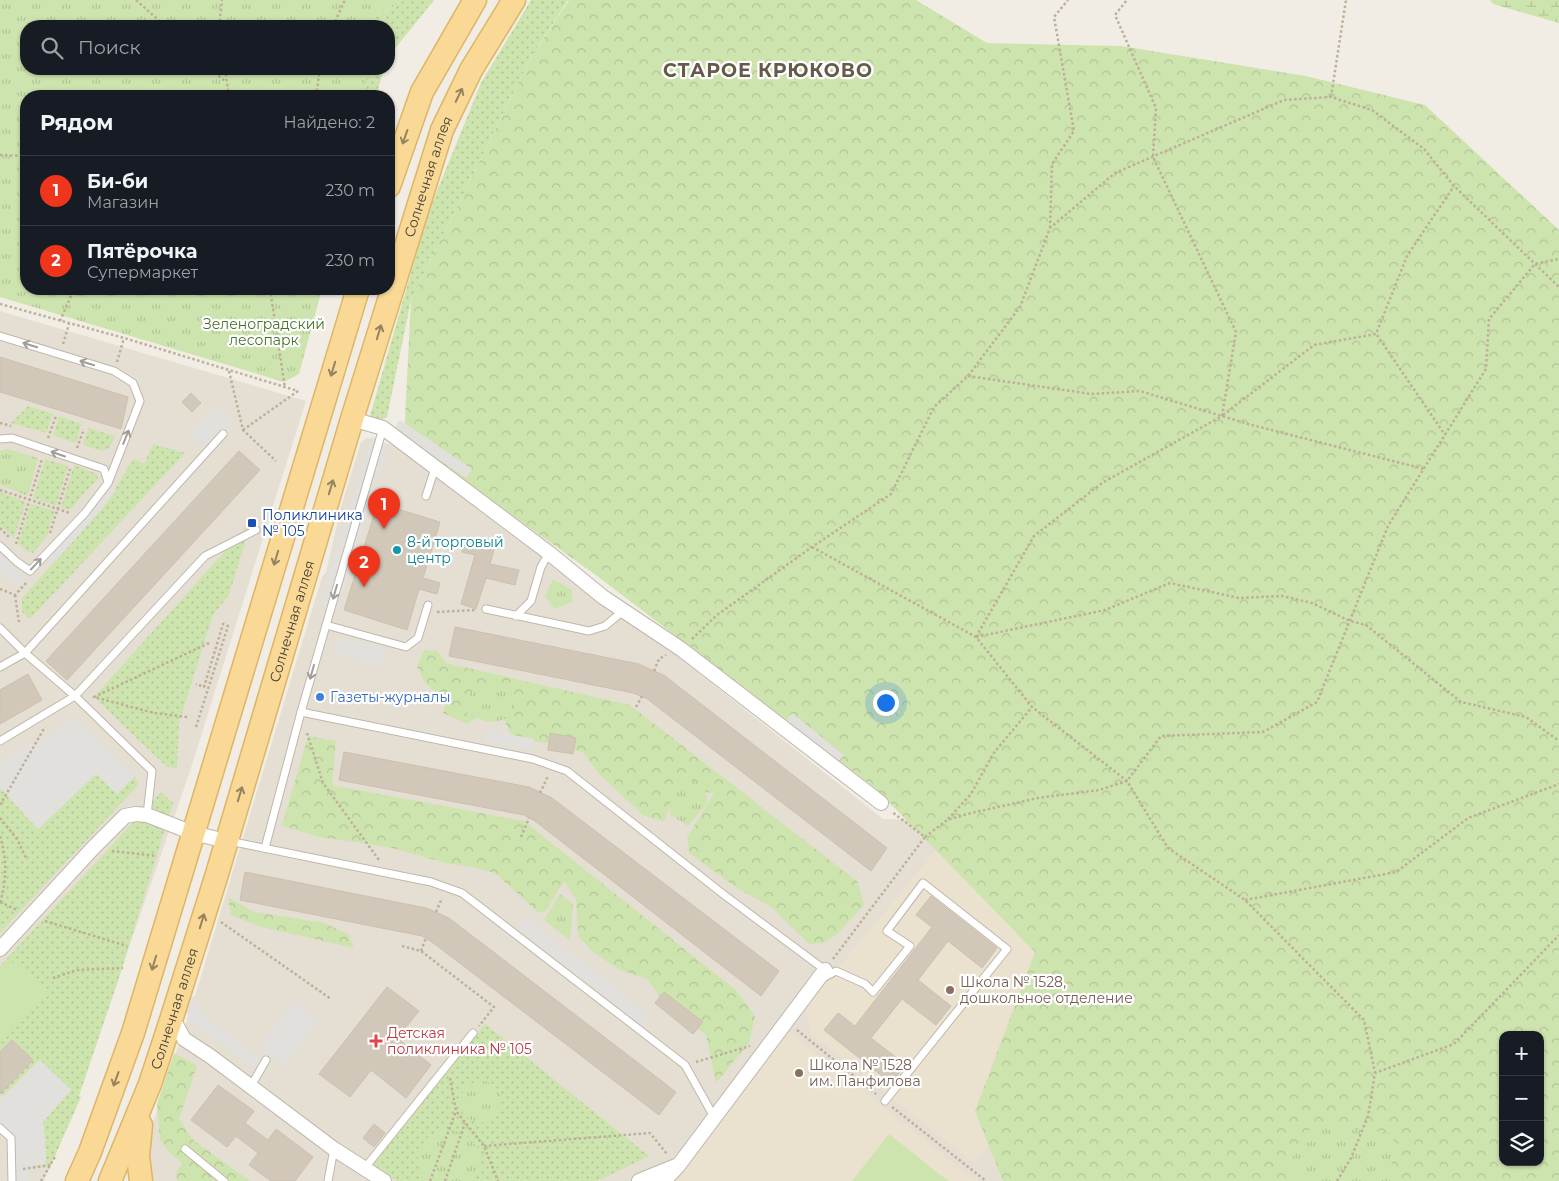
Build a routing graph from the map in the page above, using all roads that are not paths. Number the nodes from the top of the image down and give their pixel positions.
1 (475, 0) edge
2 (514, 0) edge
3 (395, 169) edge
4 (395, 281) edge
5 (356, 295) edge
6 (391, 295) edge
7 (0, 336) edge
8 (352, 419) junction
9 (383, 428) junction
10 (223, 434) dead end
11 (0, 439) edge
12 (435, 468) junction
13 (108, 483) junction
14 (426, 496) dead end
15 (256, 530) dead end
16 (0, 546) edge
17 (549, 553) junction
18 (428, 605) dead end
19 (486, 609) road end
20 (623, 611) junction
21 (516, 616) junction
22 (326, 625) junction
23 (0, 628) edge
24 (24, 653) junction
25 (0, 667) edge
26 (75, 696) junction
27 (300, 712) junction
28 (0, 740) edge
29 (881, 803) road end
30 (147, 815) junction
31 (194, 833) junction
32 (226, 841) junction
33 (265, 848) junction
34 (0, 949) edge
35 (825, 970) joint
36 (816, 982) junction
37 (172, 1017) junction
38 (473, 1033) road end
39 (266, 1060) dead end
40 (150, 1084) junction
41 (252, 1086) junction
42 (885, 1101) dead end
43 (714, 1117) junction
44 (0, 1128) edge
45 (185, 1149) dead end
46 (334, 1149) junction
47 (678, 1166) junction
48 (364, 1169) junction
49 (12, 1181) edge
50 (77, 1181) edge
51 (110, 1181) edge
52 (141, 1181) edge
53 (224, 1181) edge
54 (328, 1181) edge
55 (384, 1181) edge
56 (639, 1181) edge
57 (664, 1181) edge

1 -> 3 main road
4 -> 2 main road, Солнечная аллея
5 -> 31 main road
8 -> 6 main road, Солнечная аллея
13 -> 7 lane
8 - 9 street
32 -> 8 main road, Солнечная аллея
9 - 12 street
9 -> 22 lane
10 - 24 lane
13 -> 11 lane
12 - 14 lane
12 - 17 street
16 -> 13 lane
15 - 26 lane
17 - 20 street
17 - 21 lane
18 - 22 lane
19 - 21 lane
20 - 21 lane
20 - 29 street
22 -> 27 lane
23 - 24 lane
24 - 25 lane
24 - 26 lane
26 - 28 lane
26 - 30 lane
27 - 33 lane
27 - 35 lane
30 - 31 street
30 - 34 street
31 - 32 street
31 -> 50 main road
32 - 33 lane
37 -> 32 main road, Солнечная аллея
33 - 43 lane
35 - 36 street
36 - 42 lane
36 - 43 street
37 - 40 main road, Солнечная аллея
37 - 41 street
38 - 48 lane
39 - 41 lane
40 - 51 main road, Солнечная аллея
40 - 52 main road, Солнечная аллея
41 - 46 street
43 - 47 street
44 - 49 lane
45 - 53 lane
46 - 48 street
46 - 54 lane
47 - 56 street
47 - 57 street
48 - 55 street

